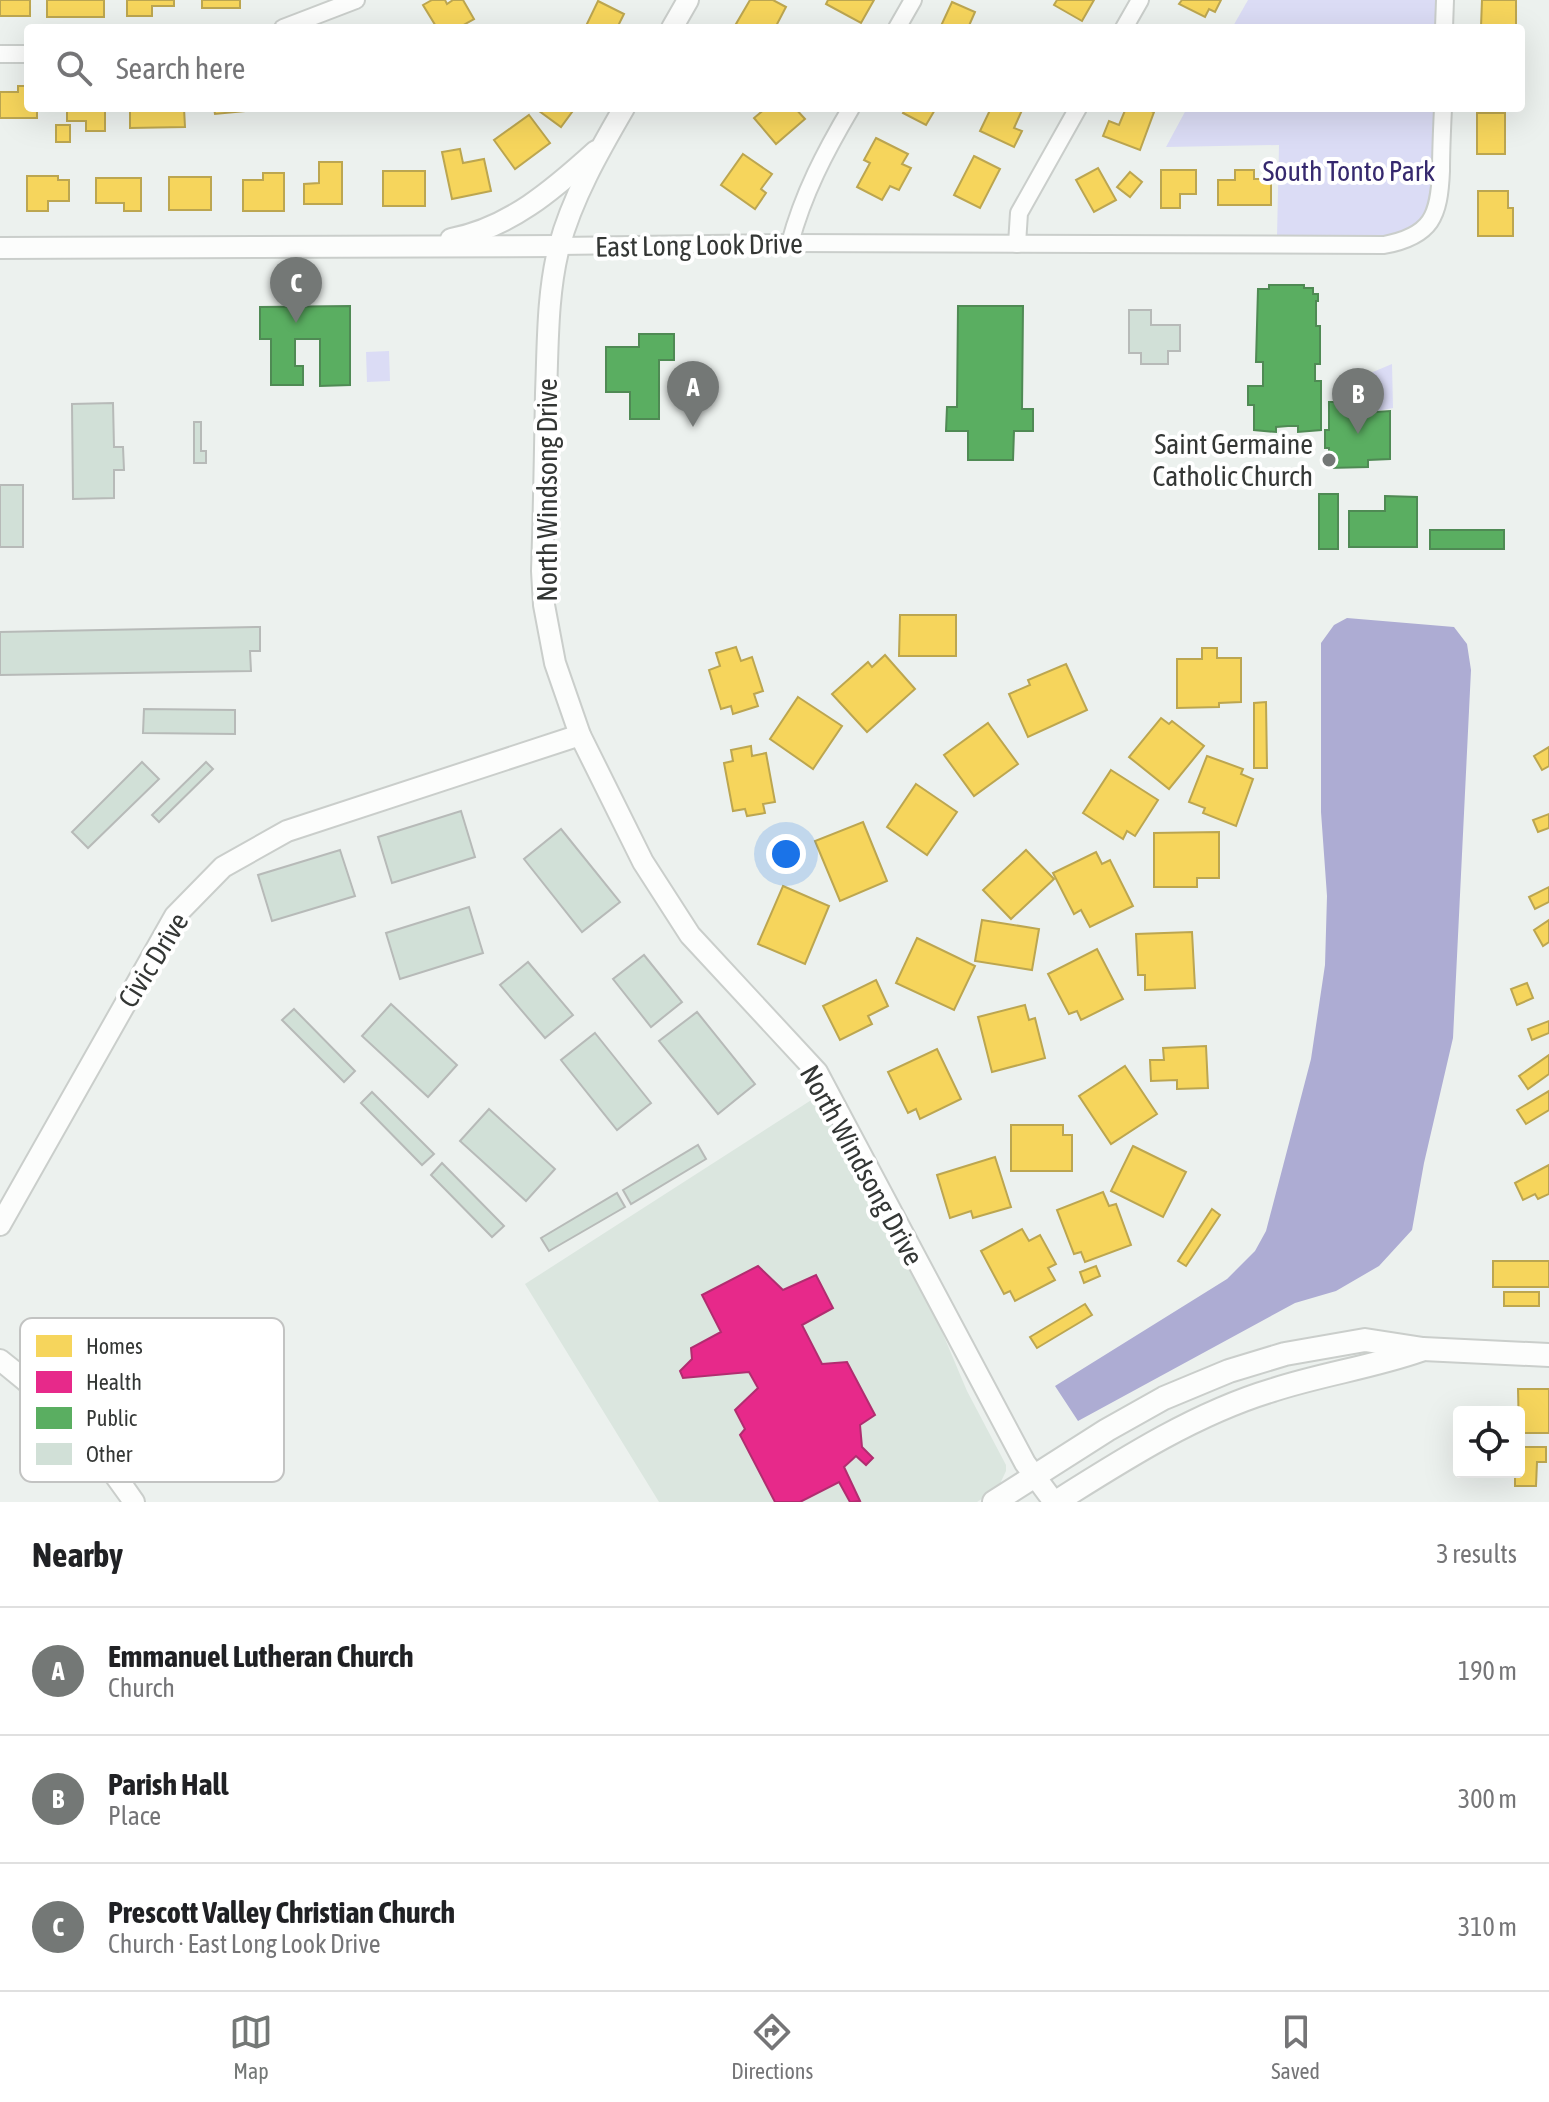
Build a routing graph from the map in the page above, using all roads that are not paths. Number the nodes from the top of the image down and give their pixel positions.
1 (356, 0) edge
2 (688, 0) edge
3 (913, 0) edge
4 (1140, 0) edge
5 (1445, 0) edge
6 (293, 24) edge
7 (674, 24) edge
8 (899, 24) edge
9 (1126, 24) edge
10 (1444, 24) edge
11 (0, 54) edge
12 (24, 54) edge
13 (622, 112) edge
14 (849, 112) edge
15 (1076, 112) edge
16 (1443, 112) edge
17 (602, 146) junction
18 (790, 243) junction
19 (1017, 244) junction
20 (410, 246) junction
21 (559, 246) junction
22 (0, 248) edge
23 (580, 735) junction
24 (0, 1225) edge
25 (1423, 1349) junction
26 (1549, 1355) edge
27 (0, 1360) edge
28 (20, 1376) edge
29 (1034, 1477) junction
30 (118, 1482) edge
31 (134, 1502) edge
32 (994, 1502) edge
33 (1055, 1502) edge

1 - 6 street
2 - 7 street
3 - 8 street
4 - 9 street
5 - 10 street
11 - 12 street
13 - 17 street
14 - 18 street
15 - 19 street
16 - 19 street, East Long Look Drive
17 - 20 street
17 - 21 street, North Windsong Drive
18 - 19 street, East Long Look Drive
18 - 21 street, East Long Look Drive
20 - 21 street, East Long Look Drive
20 - 22 street, East Long Look Drive
21 - 23 street, North Windsong Drive
23 - 24 street, Civic Drive
23 - 29 street, North Windsong Drive
25 - 26 main road
25 - 29 main road
25 - 33 main road
27 - 28 street
29 - 32 main road
29 - 33 street, North Windsong Drive
30 - 31 street

